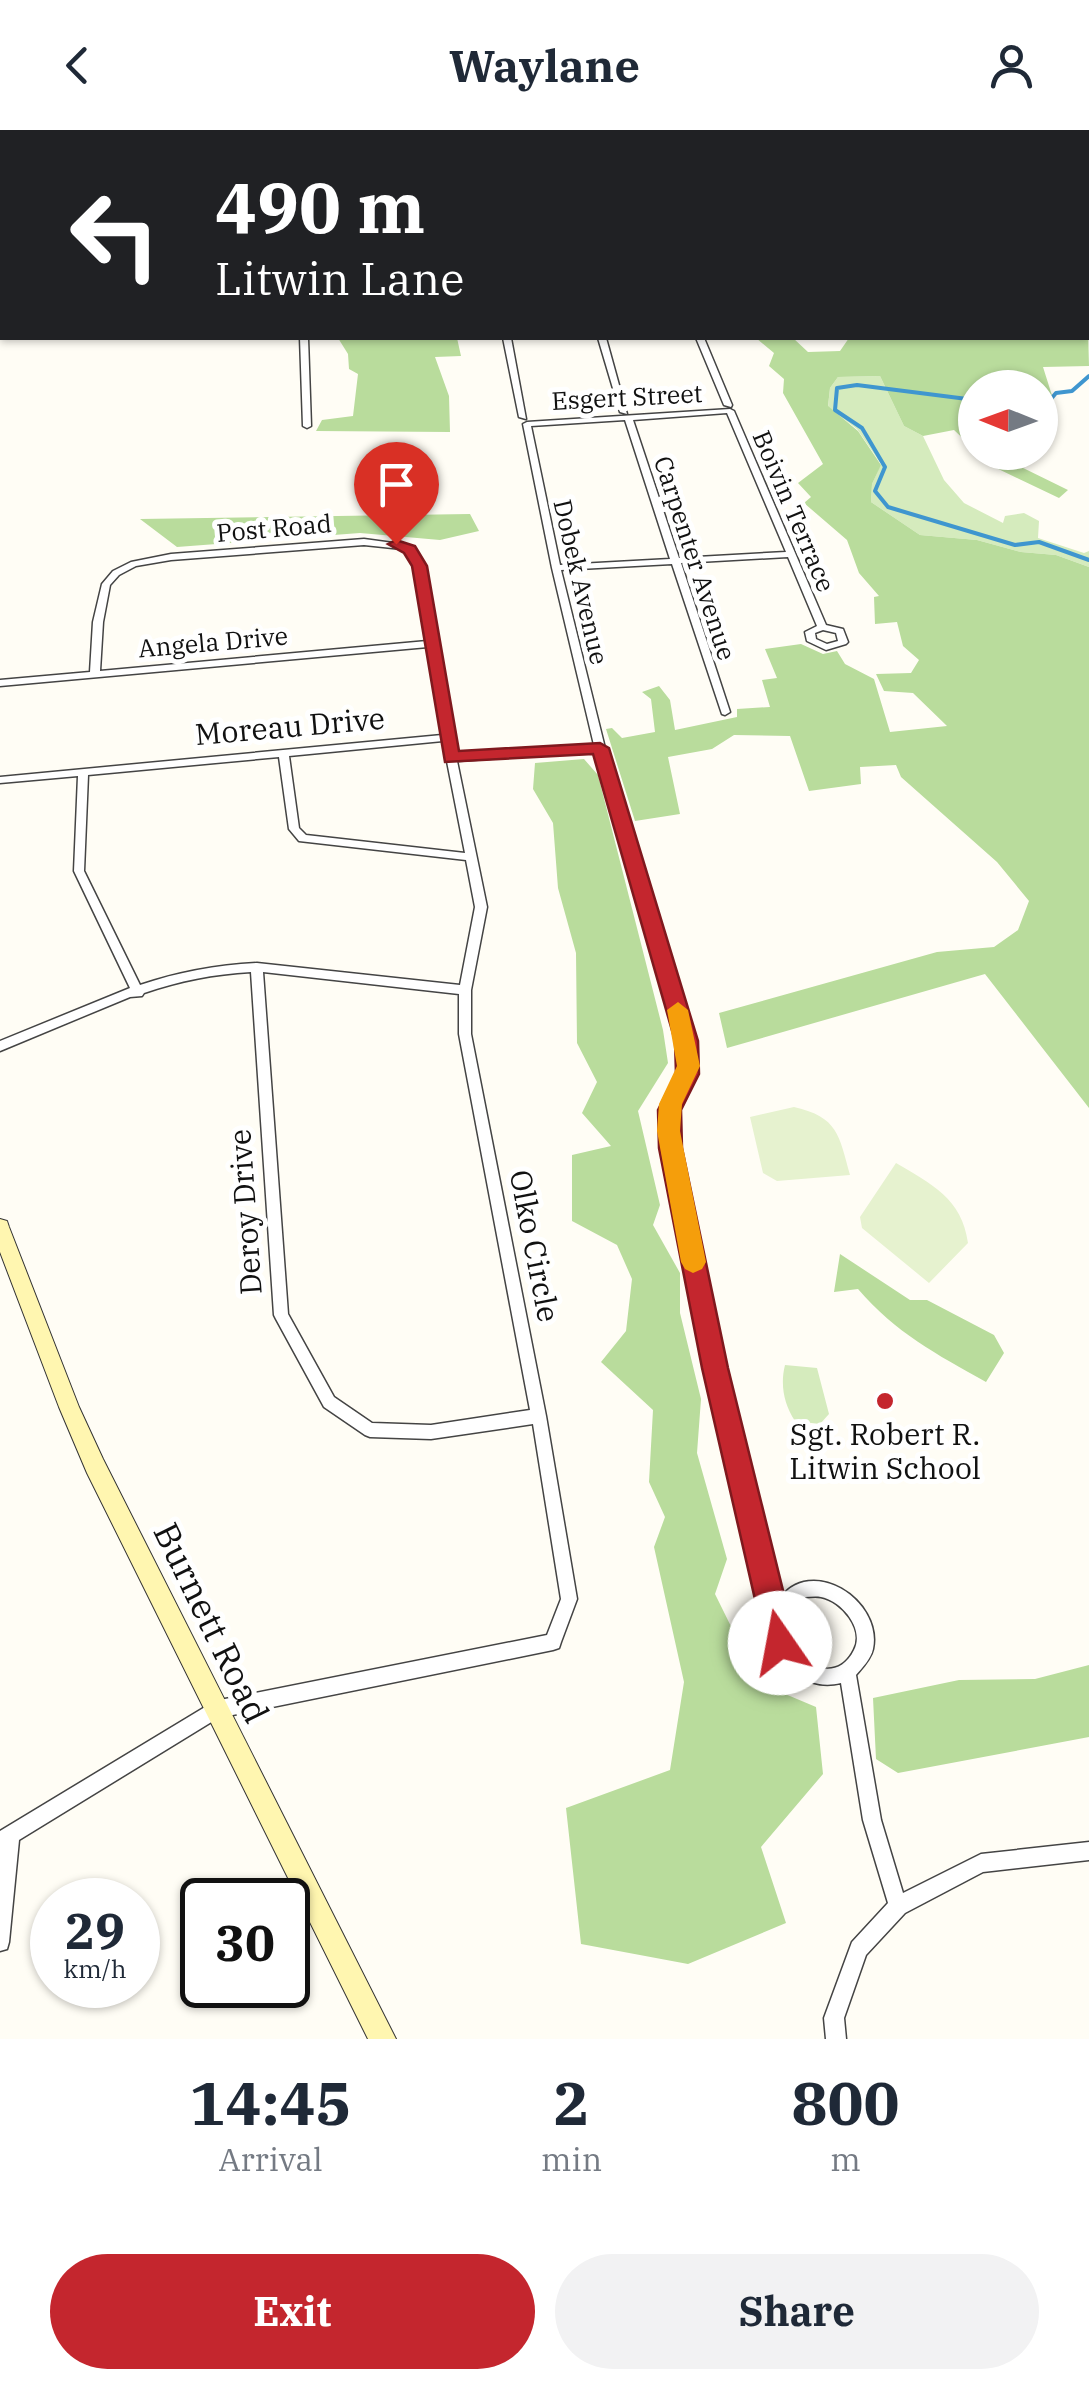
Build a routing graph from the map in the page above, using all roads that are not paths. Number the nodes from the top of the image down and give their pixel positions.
1 (304, 340) edge
2 (506, 340) edge
3 (603, 340) edge
4 (701, 340) edge
5 (729, 408) junction
6 (626, 414) junction
7 (525, 420) junction
8 (307, 426) dead end
9 (790, 554) junction
10 (673, 561) junction
11 (556, 568) junction
12 (822, 627) dead end
13 (430, 644) junction
14 (95, 673) junction
15 (0, 683) edge
16 (725, 712) dead end
17 (447, 738) junction
18 (600, 748) junction
19 (283, 752) junction
20 (451, 758) junction
21 (83, 772) junction
22 (0, 780) edge
23 (470, 856) junction
24 (257, 966) junction
25 (465, 990) junction
26 (138, 992) junction
27 (0, 1046) edge
28 (0, 1228) edge
29 (539, 1416) junction
30 (778, 1627) junction
31 (847, 1672) junction
32 (215, 1710) junction
33 (5, 1839) edge
34 (1089, 1851) edge
35 (898, 1906) junction
36 (0, 1942) edge
37 (382, 2039) edge
38 (836, 2039) edge

1 - 8 street
2 - 7 street, Dobek Avenue
3 - 6 street, Carpenter Avenue
4 - 5 street, Boivin Terrace
5 - 6 street, Esgert Street
5 - 9 street, Boivin Terrace
6 - 7 street, Esgert Street
6 - 10 street, Carpenter Avenue
7 - 11 street, Dobek Avenue
9 - 10 street
9 - 12 street, Boivin Terrace
10 - 11 street
10 - 16 street, Carpenter Avenue
11 - 18 street, Dobek Avenue
13 - 14 street, Angela Drive
13 - 14 street, Post Road
13 - 17 street, Post Road
14 - 15 street, Angela Drive
17 - 19 street, Moreau Drive
17 - 20 street
18 - 20 street
18 - 30 street, Dobek Avenue
19 - 21 street, Moreau Drive
19 - 23 street
20 - 23 street
21 - 22 street, Moreau Drive
21 - 26 street
23 - 25 street
24 - 25 street
24 - 26 street
24 - 29 street, Deroy Drive
25 - 29 street, Olko Circle
26 - 27 street
28 - 32 main road, Burnett Road
29 - 32 street, Olko Circle
30 - 31 street
30 - 31 street
31 - 35 street
32 - 33 street
32 - 37 main road, Burnett Road
33 - 36 street
34 - 35 street
35 - 38 street

